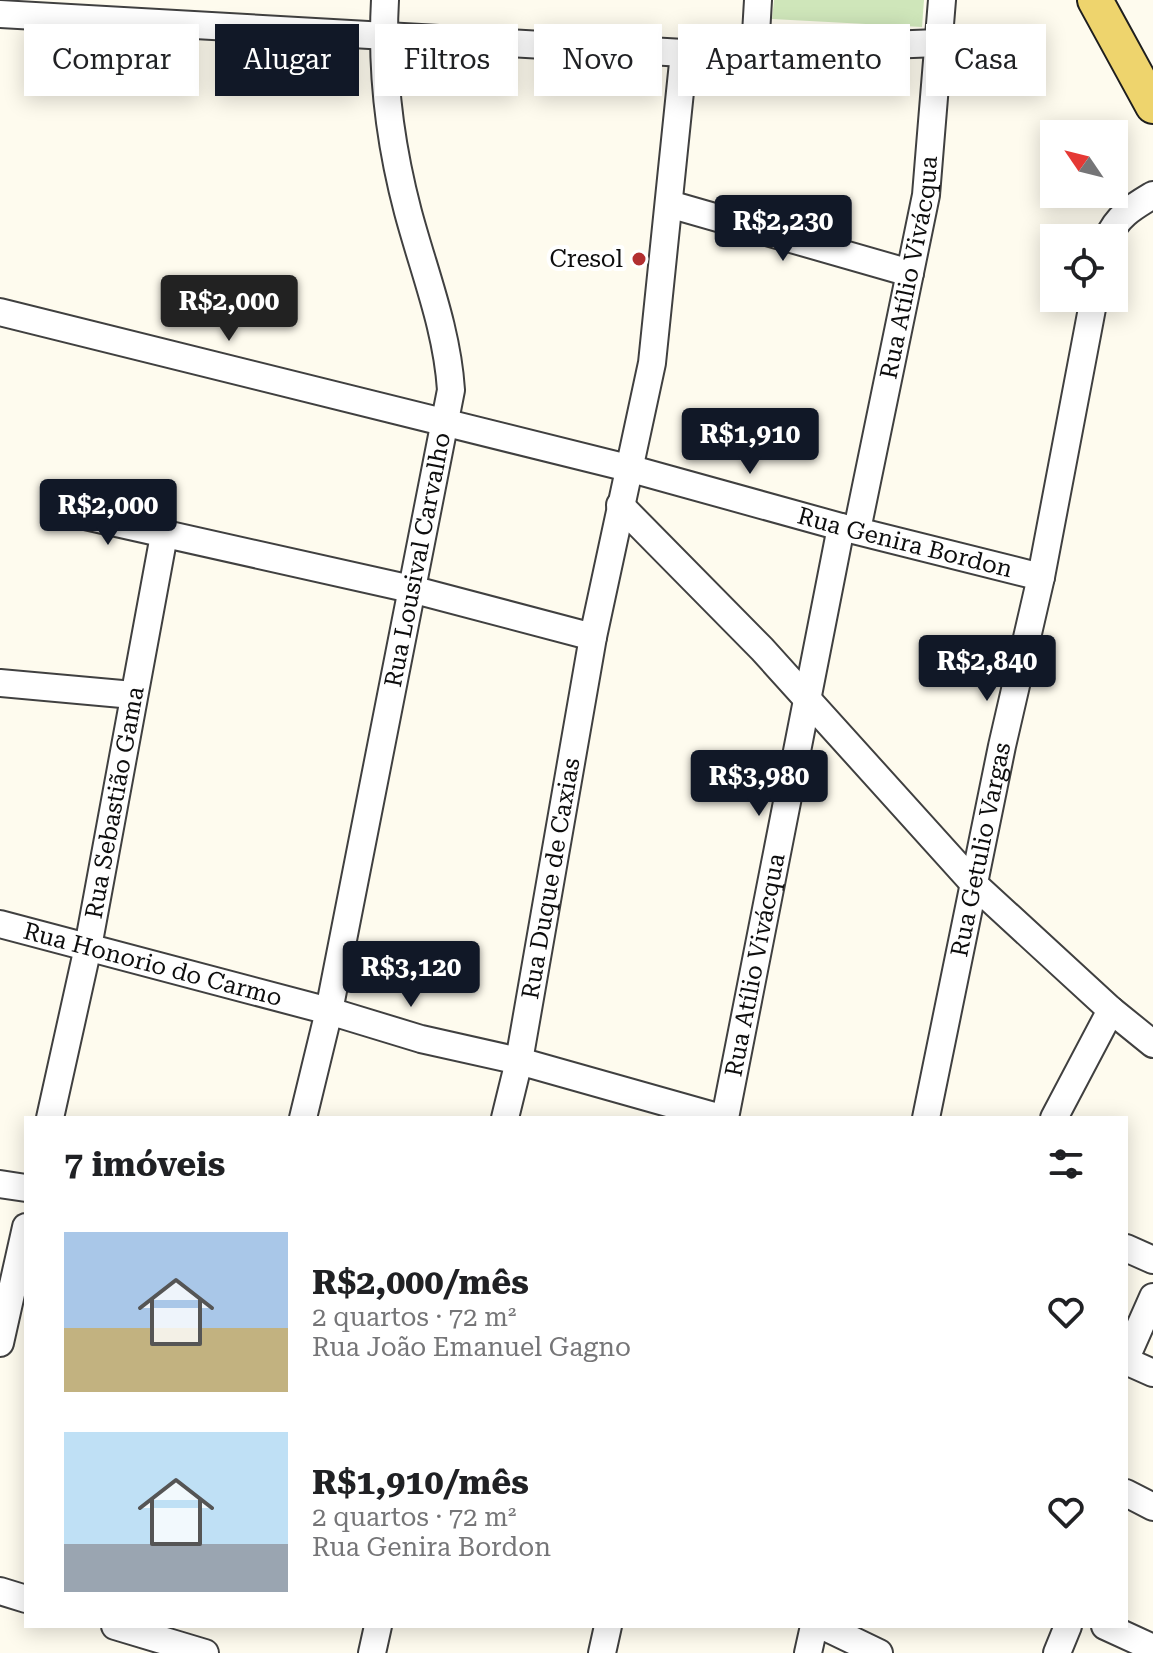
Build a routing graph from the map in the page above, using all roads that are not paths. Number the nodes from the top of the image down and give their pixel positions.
1 (385, 0) edge
2 (758, 0) edge
3 (942, 0) edge
4 (1095, 0) edge
5 (0, 14) edge
6 (384, 24) edge
7 (757, 24) edge
8 (940, 24) edge
9 (375, 35) edge
10 (518, 43) edge
11 (678, 53) edge
12 (389, 96) edge
13 (680, 96) edge
14 (934, 96) edge
15 (1153, 106) edge
16 (1153, 195) edge
17 (669, 204) junction
18 (1115, 224) edge
19 (910, 273) junction
20 (0, 312) edge
21 (1091, 312) edge
22 (446, 423) junction
23 (628, 468) junction
24 (620, 505) junction
25 (63, 511) dead end
26 (849, 529) junction
27 (164, 535) junction
28 (1041, 577) junction
29 (411, 589) junction
30 (593, 637) junction
31 (0, 683) edge
32 (133, 695) junction
33 (808, 702) junction
34 (976, 886) junction
35 (0, 924) edge
36 (88, 947) junction
37 (1111, 1010) junction
38 (329, 1011) junction
39 (1153, 1044) edge
40 (519, 1061) junction
41 (50, 1116) edge
42 (303, 1116) edge
43 (505, 1116) edge
44 (716, 1116) edge
45 (723, 1116) edge
46 (926, 1116) edge
47 (1055, 1116) edge
48 (0, 1184) edge
49 (24, 1188) edge
50 (24, 1236) edge
51 (1128, 1249) edge
52 (1153, 1260) edge
53 (1153, 1297) edge
54 (0, 1343) edge
55 (1128, 1355) edge
56 (1128, 1361) edge
57 (1153, 1373) edge
58 (1128, 1494) edge
59 (1153, 1507) edge
60 (0, 1591) edge
61 (24, 1598) edge
62 (125, 1628) edge
63 (378, 1628) edge
64 (608, 1628) edge
65 (814, 1628) edge
66 (827, 1628) edge
67 (1067, 1628) edge
68 (1109, 1628) edge
69 (197, 1643) edge
70 (1153, 1648) edge
71 (372, 1653) edge
72 (602, 1653) edge
73 (808, 1653) edge
74 (879, 1653) edge
75 (1057, 1653) edge

1 - 6 street, Rua Lousival Carvalho
2 - 7 street
3 - 8 street, Rua Atílio Vivácqua
4 - 15 main road
5 - 9 street
10 - 11 street
12 - 22 street, Rua Lousival Carvalho
13 - 17 street, Rua Duque de Caxias
14 - 19 street, Rua Atílio Vivácqua
16 - 18 street
17 - 19 street
17 - 23 street, Rua Duque de Caxias
19 - 26 street, Rua Atílio Vivácqua
20 - 22 street, Rua Genira Bordon
21 - 28 street, Rua Getulio Vargas
22 - 23 street, Rua Genira Bordon
22 - 29 street, Rua Lousival Carvalho
23 - 24 street, Rua Duque de Caxias
23 - 26 street, Rua Genira Bordon
24 - 30 street, Rua Duque de Caxias
24 - 33 street
25 - 27 street
26 - 28 street, Rua Genira Bordon
26 - 33 street, Rua Atílio Vivácqua
27 - 29 street
27 - 32 street, Rua Sebastião Gama
28 - 34 street, Rua Getulio Vargas
29 - 30 street
29 - 38 street, Rua Lousival Carvalho
30 - 40 street, Rua Duque de Caxias
31 - 32 street
32 - 36 street, Rua Sebastião Gama
33 - 34 street
33 - 45 street, Rua Atílio Vivácqua
34 - 37 street
34 - 46 street, Rua Getulio Vargas
35 - 36 street, Rua Honorio do Carmo
36 - 38 street, Rua Honorio do Carmo
36 - 41 street, Rua Sebastião Gama
37 - 39 street
37 - 47 street
38 - 40 street, Rua Honorio do Carmo
38 - 42 street, Rua Lousival Carvalho
40 - 43 street, Rua Duque de Caxias
40 - 44 street, Rua Honorio do Carmo
48 - 49 street
50 - 54 street
51 - 52 street
53 - 55 street
56 - 57 street
58 - 59 street
60 - 61 street
62 - 69 street
63 - 71 street
64 - 72 street
65 - 73 street
66 - 74 street
67 - 75 street
68 - 70 street

